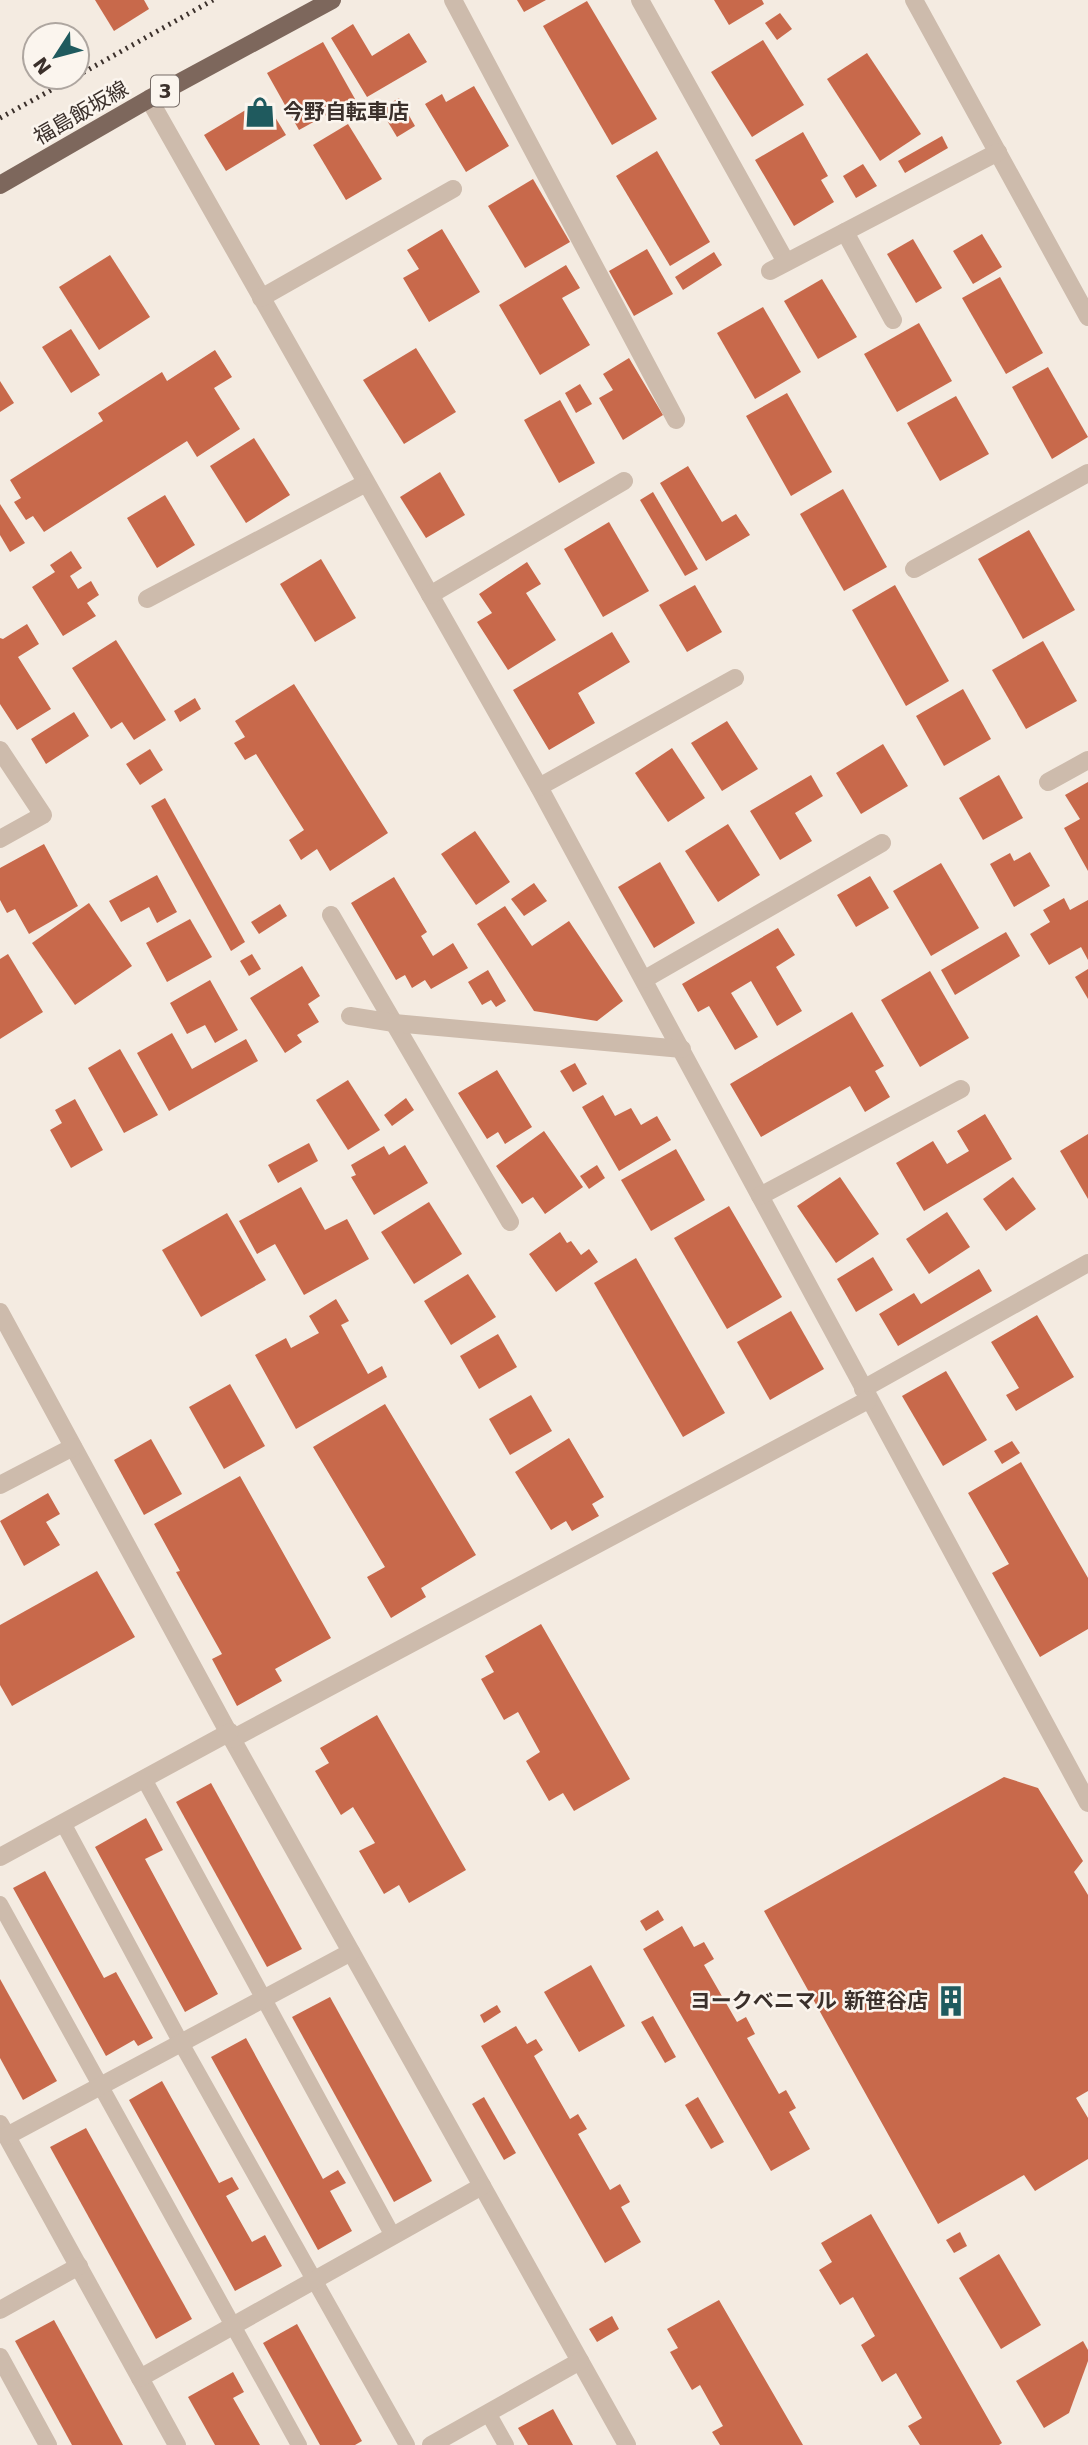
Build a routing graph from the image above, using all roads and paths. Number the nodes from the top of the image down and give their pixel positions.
1 (332, 0) edge
2 (453, 0) edge
3 (640, 0) edge
4 (914, 0) edge
5 (149, 99) junction
6 (998, 152) junction
7 (0, 185) edge
8 (453, 189) dead end
9 (845, 232) junction
10 (786, 262) junction
11 (770, 271) dead end
12 (261, 298) junction
13 (1088, 317) edge
14 (893, 320) dead end
15 (676, 420) dead end
16 (1088, 473) edge
17 (624, 481) dead end
18 (366, 483) junction
19 (914, 569) dead end
20 (430, 595) junction
21 (147, 599) dead end
22 (735, 678) dead end
23 (0, 750) edge
24 (1088, 760) edge
25 (1048, 782) dead end
26 (539, 787) junction
27 (0, 839) edge
28 (882, 843) dead end
29 (331, 915) dead end
30 (645, 979) junction
31 (350, 1016) dead end
32 (394, 1023) junction
33 (682, 1049) junction
34 (961, 1088) dead end
35 (760, 1196) junction
36 (510, 1222) dead end
37 (1088, 1263) edge
38 (3, 1323) edge
39 (865, 1394) junction
40 (73, 1447) junction
41 (0, 1485) edge
42 (231, 1736) junction
43 (144, 1779) junction
44 (1088, 1803) edge
45 (63, 1823) junction
46 (0, 1857) edge
47 (0, 1904) edge
48 (351, 1952) junction
49 (265, 1998) junction
50 (181, 2043) junction
51 (101, 2086) junction
52 (3, 2130) edge
53 (482, 2186) junction
54 (393, 2236) junction
55 (79, 2266) junction
56 (314, 2281) junction
57 (0, 2310) edge
58 (233, 2326) junction
59 (0, 2357) edge
60 (580, 2361) junction
61 (140, 2378) junction
62 (488, 2413) junction
63 (48, 2445) edge
64 (177, 2445) edge
65 (299, 2445) edge
66 (407, 2445) edge
67 (431, 2445) edge
68 (506, 2445) edge
69 (627, 2445) edge

1 - 5 main road, 福島飯坂線 / 3
2 - 15 street
3 - 10 street
4 - 6 street
5 - 7 main road, 福島飯坂線 / 3
5 - 12 street
6 - 9 street
6 - 13 street
8 - 12 street
9 - 10 street
9 - 14 street
10 - 11 street
12 - 18 street
16 - 19 street
17 - 20 street
18 - 20 street
18 - 21 street
20 - 26 street
22 - 26 street
23 - 27 street
24 - 25 street
26 - 30 street
28 - 30 street
29 - 32 street
30 - 33 street
31 - 32 street
32 - 33 street
32 - 36 street
33 - 35 street
34 - 35 street
35 - 39 street
37 - 39 street
38 - 40 street
39 - 42 street
39 - 44 street
40 - 41 street
40 - 42 street
42 - 43 street
42 - 48 street
43 - 45 street
43 - 49 lane
45 - 46 street
45 - 50 lane
47 - 51 lane
48 - 49 street
48 - 53 street
49 - 50 street
49 - 54 lane
50 - 51 street
50 - 56 lane
51 - 52 street
51 - 58 lane
52 - 55 street
53 - 54 street
53 - 60 street
54 - 56 street
55 - 57 street
55 - 61 street
56 - 58 street
56 - 66 lane
58 - 61 street
58 - 65 lane
59 - 63 street
60 - 62 street
60 - 69 street
61 - 64 street
62 - 67 street
62 - 68 lane

